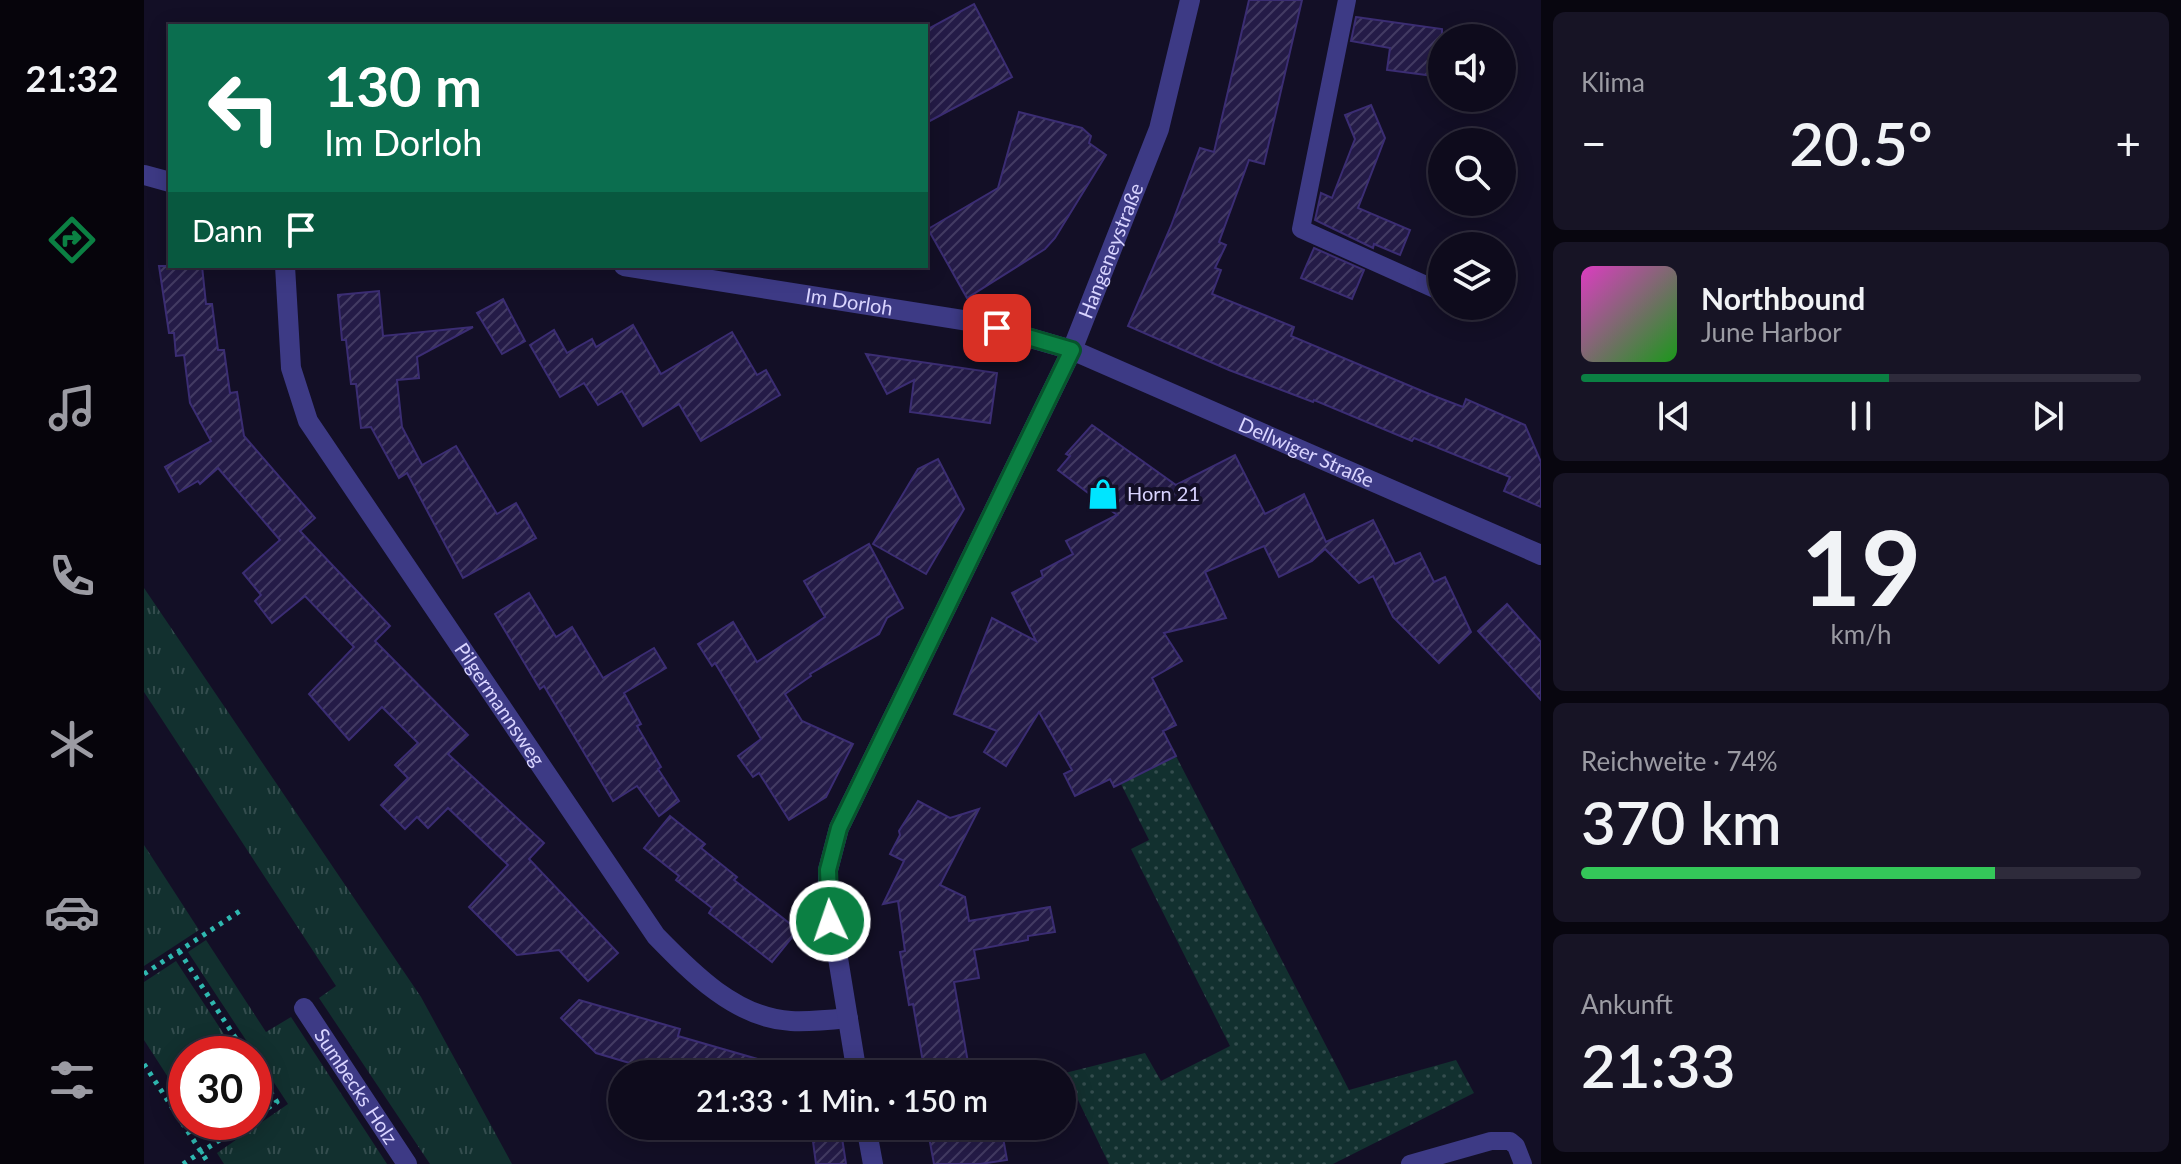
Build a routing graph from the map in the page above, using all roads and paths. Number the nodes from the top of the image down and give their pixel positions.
1 (1190, 0) edge
2 (1347, 0) edge
3 (144, 175) edge
4 (168, 181) edge
5 (285, 268) edge
6 (637, 268) edge
7 (1428, 286) edge
8 (1072, 350) junction
9 (1541, 555) edge
10 (240, 911) dead end
11 (179, 951) junction
12 (144, 974) edge
13 (304, 1008) dead end
14 (848, 1018) junction
15 (234, 1036) edge
16 (855, 1060) edge
17 (144, 1064) edge
18 (219, 1140) edge
19 (869, 1140) edge
20 (201, 1152) junction
21 (183, 1164) edge
22 (209, 1164) edge
23 (407, 1164) edge
24 (873, 1164) edge
25 (1410, 1164) edge
26 (1523, 1164) edge

1 - 8 street, Hangeneystraße
2 - 7 lane
3 - 4 street
5 - 14 street, Pilgermannsweg
6 - 8 street, Im Dorloh
8 - 9 street, Dellwiger Straße
8 - 14 street, Hangeneystraße
10 - 11 path
11 - 12 path
11 - 15 path
13 - 23 street, Sumbecks Holz
14 - 16 street, Hangeneystraße
17 - 20 path
18 - 20 path
19 - 24 street
20 - 21 path
20 - 22 path
25 - 26 lane

